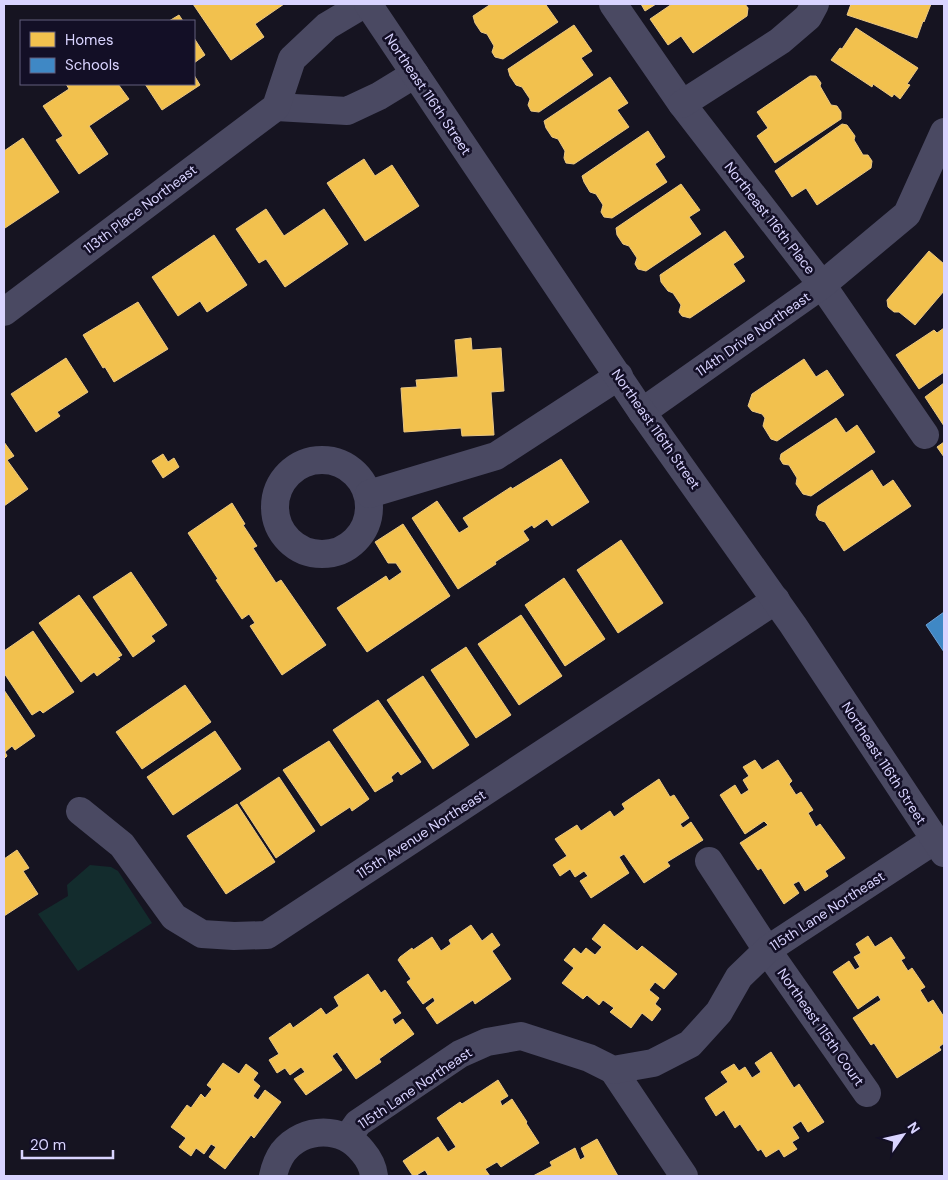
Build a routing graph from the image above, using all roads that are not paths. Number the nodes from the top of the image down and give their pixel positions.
1 (366, 4) edge
2 (613, 4) edge
3 (815, 4) edge
4 (414, 74) junction
5 (682, 104) junction
6 (276, 107) junction
7 (944, 132) edge
8 (822, 285) junction
9 (4, 312) edge
10 (618, 376) junction
11 (642, 412) junction
12 (925, 435) dead end
13 (368, 494) dead end
14 (776, 600) junction
15 (80, 811) dead end
16 (940, 846) edge
17 (709, 861) dead end
18 (766, 950) junction
19 (613, 1070) junction
20 (868, 1093) dead end
21 (348, 1138) junction
22 (273, 1176) edge
23 (374, 1176) edge
24 (684, 1176) edge

1 - 4 street, Northeast 116th Street
1 - 6 street
2 - 5 street, Northeast 116th Place
3 - 5 street
4 - 6 street
4 - 10 street, Northeast 116th Street
5 - 8 street, Northeast 116th Place
6 - 9 street, 113th Place Northeast
7 - 8 street, 114th Drive Northeast
8 - 11 street, 114th Drive Northeast
8 - 12 street, Northeast 116th Place
10 - 11 street, Northeast 116th Street
10 - 13 street
11 - 14 street, Northeast 116th Street
14 - 15 street, 115th Avenue Northeast
14 - 16 street, Northeast 116th Street
16 - 18 street, 115th Lane Northeast
17 - 18 street, Northeast 115th Court
18 - 19 street, 115th Lane Northeast
18 - 20 street, Northeast 115th Court
19 - 21 street, 115th Lane Northeast
19 - 24 street
21 - 22 street, 115th Lane Northeast
21 - 23 street, 115th Lane Northeast

